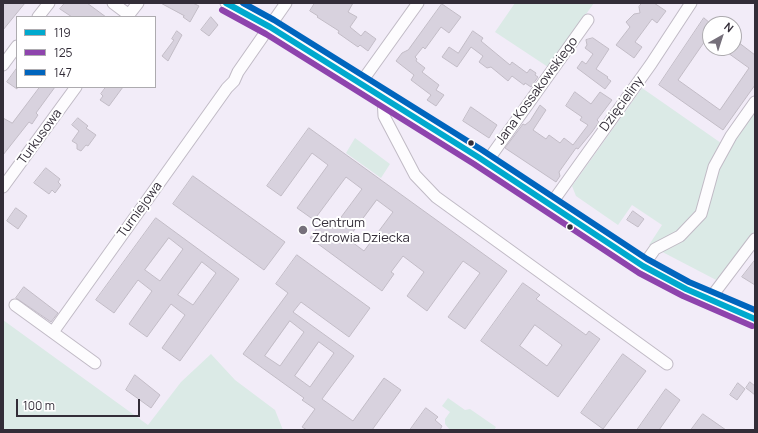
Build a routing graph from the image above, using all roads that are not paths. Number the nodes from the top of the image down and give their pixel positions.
1 (49, 3) edge
2 (113, 3) edge
3 (138, 3) edge
4 (226, 3) edge
5 (286, 3) edge
6 (418, 3) edge
7 (691, 3) edge
8 (39, 16) edge
9 (128, 16) edge
10 (588, 20) dead end
11 (270, 28) junction
12 (16, 47) edge
13 (3, 65) edge
14 (360, 84) junction
15 (75, 88) edge
16 (383, 98) junction
17 (755, 102) edge
18 (486, 163) junction
19 (3, 187) edge
20 (551, 204) junction
21 (755, 239) edge
22 (643, 266) junction
23 (709, 300) junction
24 (15, 305) dead end
25 (755, 319) edge
26 (53, 332) junction
27 (95, 363) dead end
28 (667, 364) dead end

1 - 8 street
2 - 9 street
3 - 9 street
4 - 11 street
5 - 11 street, Turniejowa
6 - 14 street
7 - 20 street, Dzięcieliny
10 - 18 street, Jana Kossakowskiego
11 - 14 street
11 - 26 street, Turniejowa
12 - 13 street
14 - 16 street
15 - 19 street, Turkusowa
16 - 18 street
16 - 28 street
17 - 22 street
18 - 20 street
20 - 22 street
21 - 23 street
22 - 23 street
23 - 25 street
24 - 26 street
26 - 27 street

